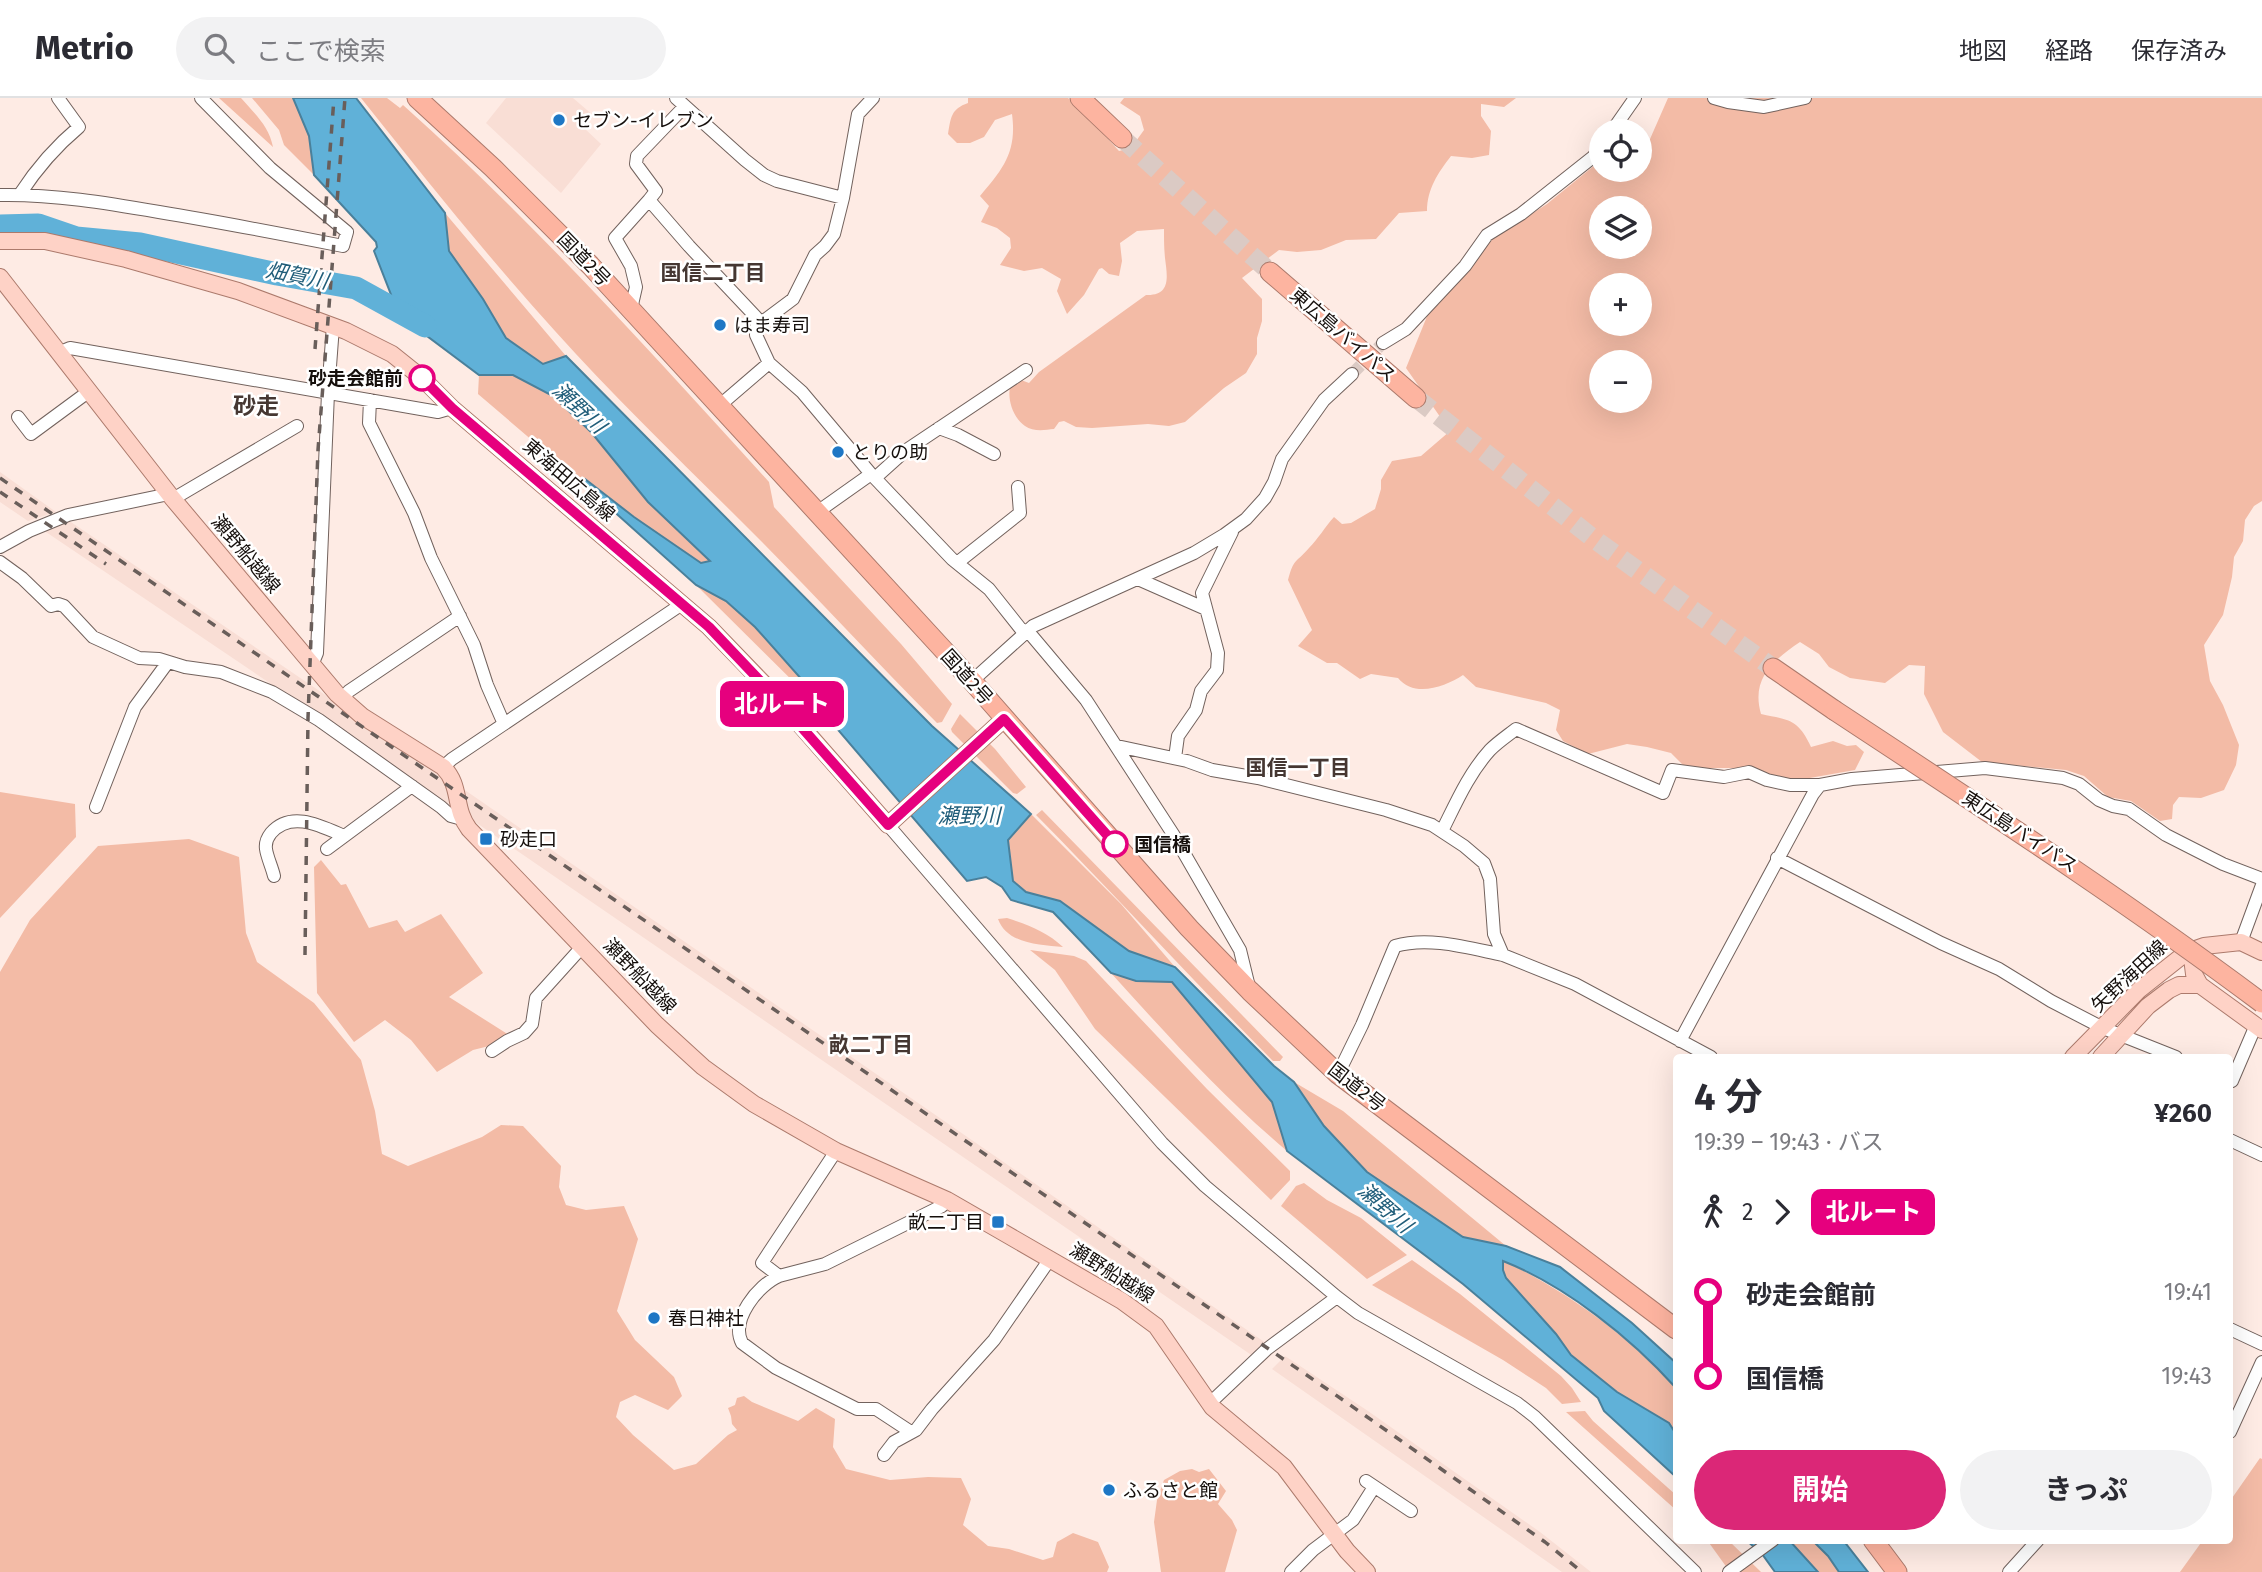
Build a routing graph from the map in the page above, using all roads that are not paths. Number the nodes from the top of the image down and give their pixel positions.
1 (58, 98) edge
2 (201, 98) edge
3 (873, 98) edge
4 (1080, 98) edge
5 (1635, 98) edge
6 (1714, 98) edge
7 (1805, 98) edge
8 (424, 101) edge
9 (680, 102) edge
10 (1620, 119) edge
11 (1122, 138) tunnel mouth
12 (1589, 161) edge
13 (20, 194) junction
14 (0, 195) edge
15 (843, 198) junction
16 (649, 200) junction
17 (0, 241) edge
18 (1270, 272) tunnel mouth
19 (0, 277) edge
20 (631, 309) junction
21 (333, 326) junction
22 (757, 326) junction
23 (1383, 343) tunnel mouth
24 (58, 353) junction
25 (769, 363) junction
26 (1026, 370) dead end
27 (1352, 374) tunnel mouth
28 (88, 392) junction
29 (328, 393) junction
30 (1416, 398) tunnel mouth
31 (370, 401) junction
32 (719, 406) junction
33 (452, 408) junction
34 (18, 417) dead end
35 (297, 426) dead end
36 (939, 428) junction
37 (994, 454) dead end
38 (873, 476) junction
39 (1018, 487) dead end
40 (171, 496) junction
41 (816, 513) junction
42 (1234, 528) junction
43 (0, 547) edge
44 (0, 562) edge
45 (957, 563) junction
46 (1138, 579) junction
47 (682, 604) junction
48 (1206, 609) junction
49 (460, 616) junction
50 (1025, 632) junction
51 (169, 662) junction
52 (312, 665) junction
53 (1773, 668) tunnel mouth
54 (972, 681) junction
55 (342, 699) junction
56 (1004, 719) junction
57 (503, 724) junction
58 (1116, 746) junction
59 (1175, 758) junction
60 (443, 767) junction
61 (1820, 785) junction
62 (412, 786) junction
63 (96, 807) dead end
64 (461, 819) junction
65 (891, 822) junction
66 (1442, 831) junction
67 (344, 836) junction
68 (327, 849) dead end
69 (1777, 858) junction
70 (274, 876) dead end
71 (2262, 879) edge
72 (2262, 885) edge
73 (2241, 942) junction
74 (2204, 946) junction
75 (582, 947) junction
76 (2262, 952) edge
77 (1503, 955) junction
78 (2200, 985) junction
79 (1250, 992) junction
80 (2262, 1003) edge
81 (2103, 1028) junction
82 (2259, 1028) edge
83 (2122, 1035) junction
84 (1680, 1041) junction
85 (492, 1051) dead end
86 (1705, 1054) edge
87 (2076, 1054) edge
88 (2104, 1054) edge
89 (2165, 1054) edge
90 (1338, 1074) junction
91 (2233, 1080) edge
92 (2233, 1141) edge
93 (836, 1151) junction
94 (2262, 1155) edge
95 (947, 1200) junction
96 (1050, 1259) junction
97 (779, 1276) junction
98 (1336, 1297) junction
99 (1673, 1327) edge
100 (2233, 1330) edge
101 (2262, 1343) edge
102 (2262, 1362) edge
103 (1209, 1404) junction
104 (2233, 1425) edge
105 (911, 1432) junction
106 (884, 1455) dead end
107 (1411, 1511) dead end
108 (1334, 1534) junction
109 (1768, 1544) edge
110 (1876, 1544) edge
111 (2034, 1544) edge
112 (1291, 1572) edge
113 (1367, 1572) edge
114 (1695, 1572) edge
115 (1729, 1572) edge
116 (1897, 1572) edge
117 (2009, 1572) edge

1 - 13 street
2 - 13 street
3 - 15 street
4 - 11 highway
5 - 10 street
6 - 7 street
8 - 20 highway, 国道2号
9 - 15 street
9 - 16 street
12 - 23 street
13 - 14 street
15 - 22 street
16 - 20 street
16 - 22 street
17 - 21 main road, 東海田広島線
18 - 30 highway, 東広島バイパス
19 - 24 main road, 瀬野船越線
20 - 32 highway, 国道2号
21 - 29 street
21 - 33 main road, 東海田広島線
22 - 25 street
24 - 28 main road, 瀬野船越線
24 - 29 street
25 - 32 street
25 - 38 street
26 - 36 street
27 - 42 street
28 - 34 street
28 - 40 main road, 瀬野船越線
29 - 31 street
29 - 52 street
31 - 33 street
31 - 49 street
32 - 41 highway, 国道2号
33 - 47 main road, 東海田広島線
35 - 40 street
36 - 37 street
36 - 38 street
38 - 41 street
38 - 45 street
39 - 45 street
40 - 43 street
40 - 52 main road, 瀬野船越線
41 - 54 highway, 国道2号
42 - 46 street
42 - 48 street
44 - 51 street
45 - 50 street
46 - 48 street
46 - 50 street
47 - 57 street
47 - 65 main road, 東海田広島線
48 - 59 street
49 - 55 street
49 - 57 street
50 - 54 street
50 - 58 street
51 - 62 street
51 - 63 street
52 - 55 main road, 瀬野船越線
53 - 80 highway, 東広島バイパス, bridge
54 - 56 highway, 国道2号
55 - 60 main road, 瀬野船越線
56 - 65 main road
56 - 79 highway, 国道2号
57 - 60 street
58 - 59 street
58 - 79 street
59 - 66 street
60 - 64 main road
61 - 66 street
61 - 69 street
61 - 71 street
62 - 64 street
62 - 67 street
64 - 75 main road, 瀬野船越線
65 - 98 street
66 - 77 street
67 - 68 street
67 - 70 street
69 - 81 street
69 - 84 street
72 - 73 street
73 - 74 main road, 矢野海田線
73 - 76 main road
74 - 78 main road
74 - 81 main road, 矢野海田線
75 - 85 street
75 - 93 main road, 瀬野船越線
77 - 84 street
77 - 90 street
78 - 82 main road
78 - 83 main road, 矢野海田線
79 - 90 highway, 国道2号
81 - 83 street
81 - 87 main road, 矢野海田線
82 - 91 street
83 - 88 main road, 矢野海田線
83 - 89 street
84 - 86 street
90 - 99 highway, 国道2号
92 - 94 street
93 - 95 main road, 瀬野船越線
93 - 97 street
95 - 96 main road, 瀬野船越線
95 - 97 street
96 - 103 main road, 瀬野船越線
96 - 105 street
97 - 105 street
98 - 103 street
98 - 114 street
100 - 101 street
102 - 104 street
103 - 108 main road, 瀬野船越線
105 - 106 street
107 - 108 street
108 - 112 street
108 - 113 main road, 瀬野船越線
109 - 115 street
110 - 116 highway
111 - 117 street

